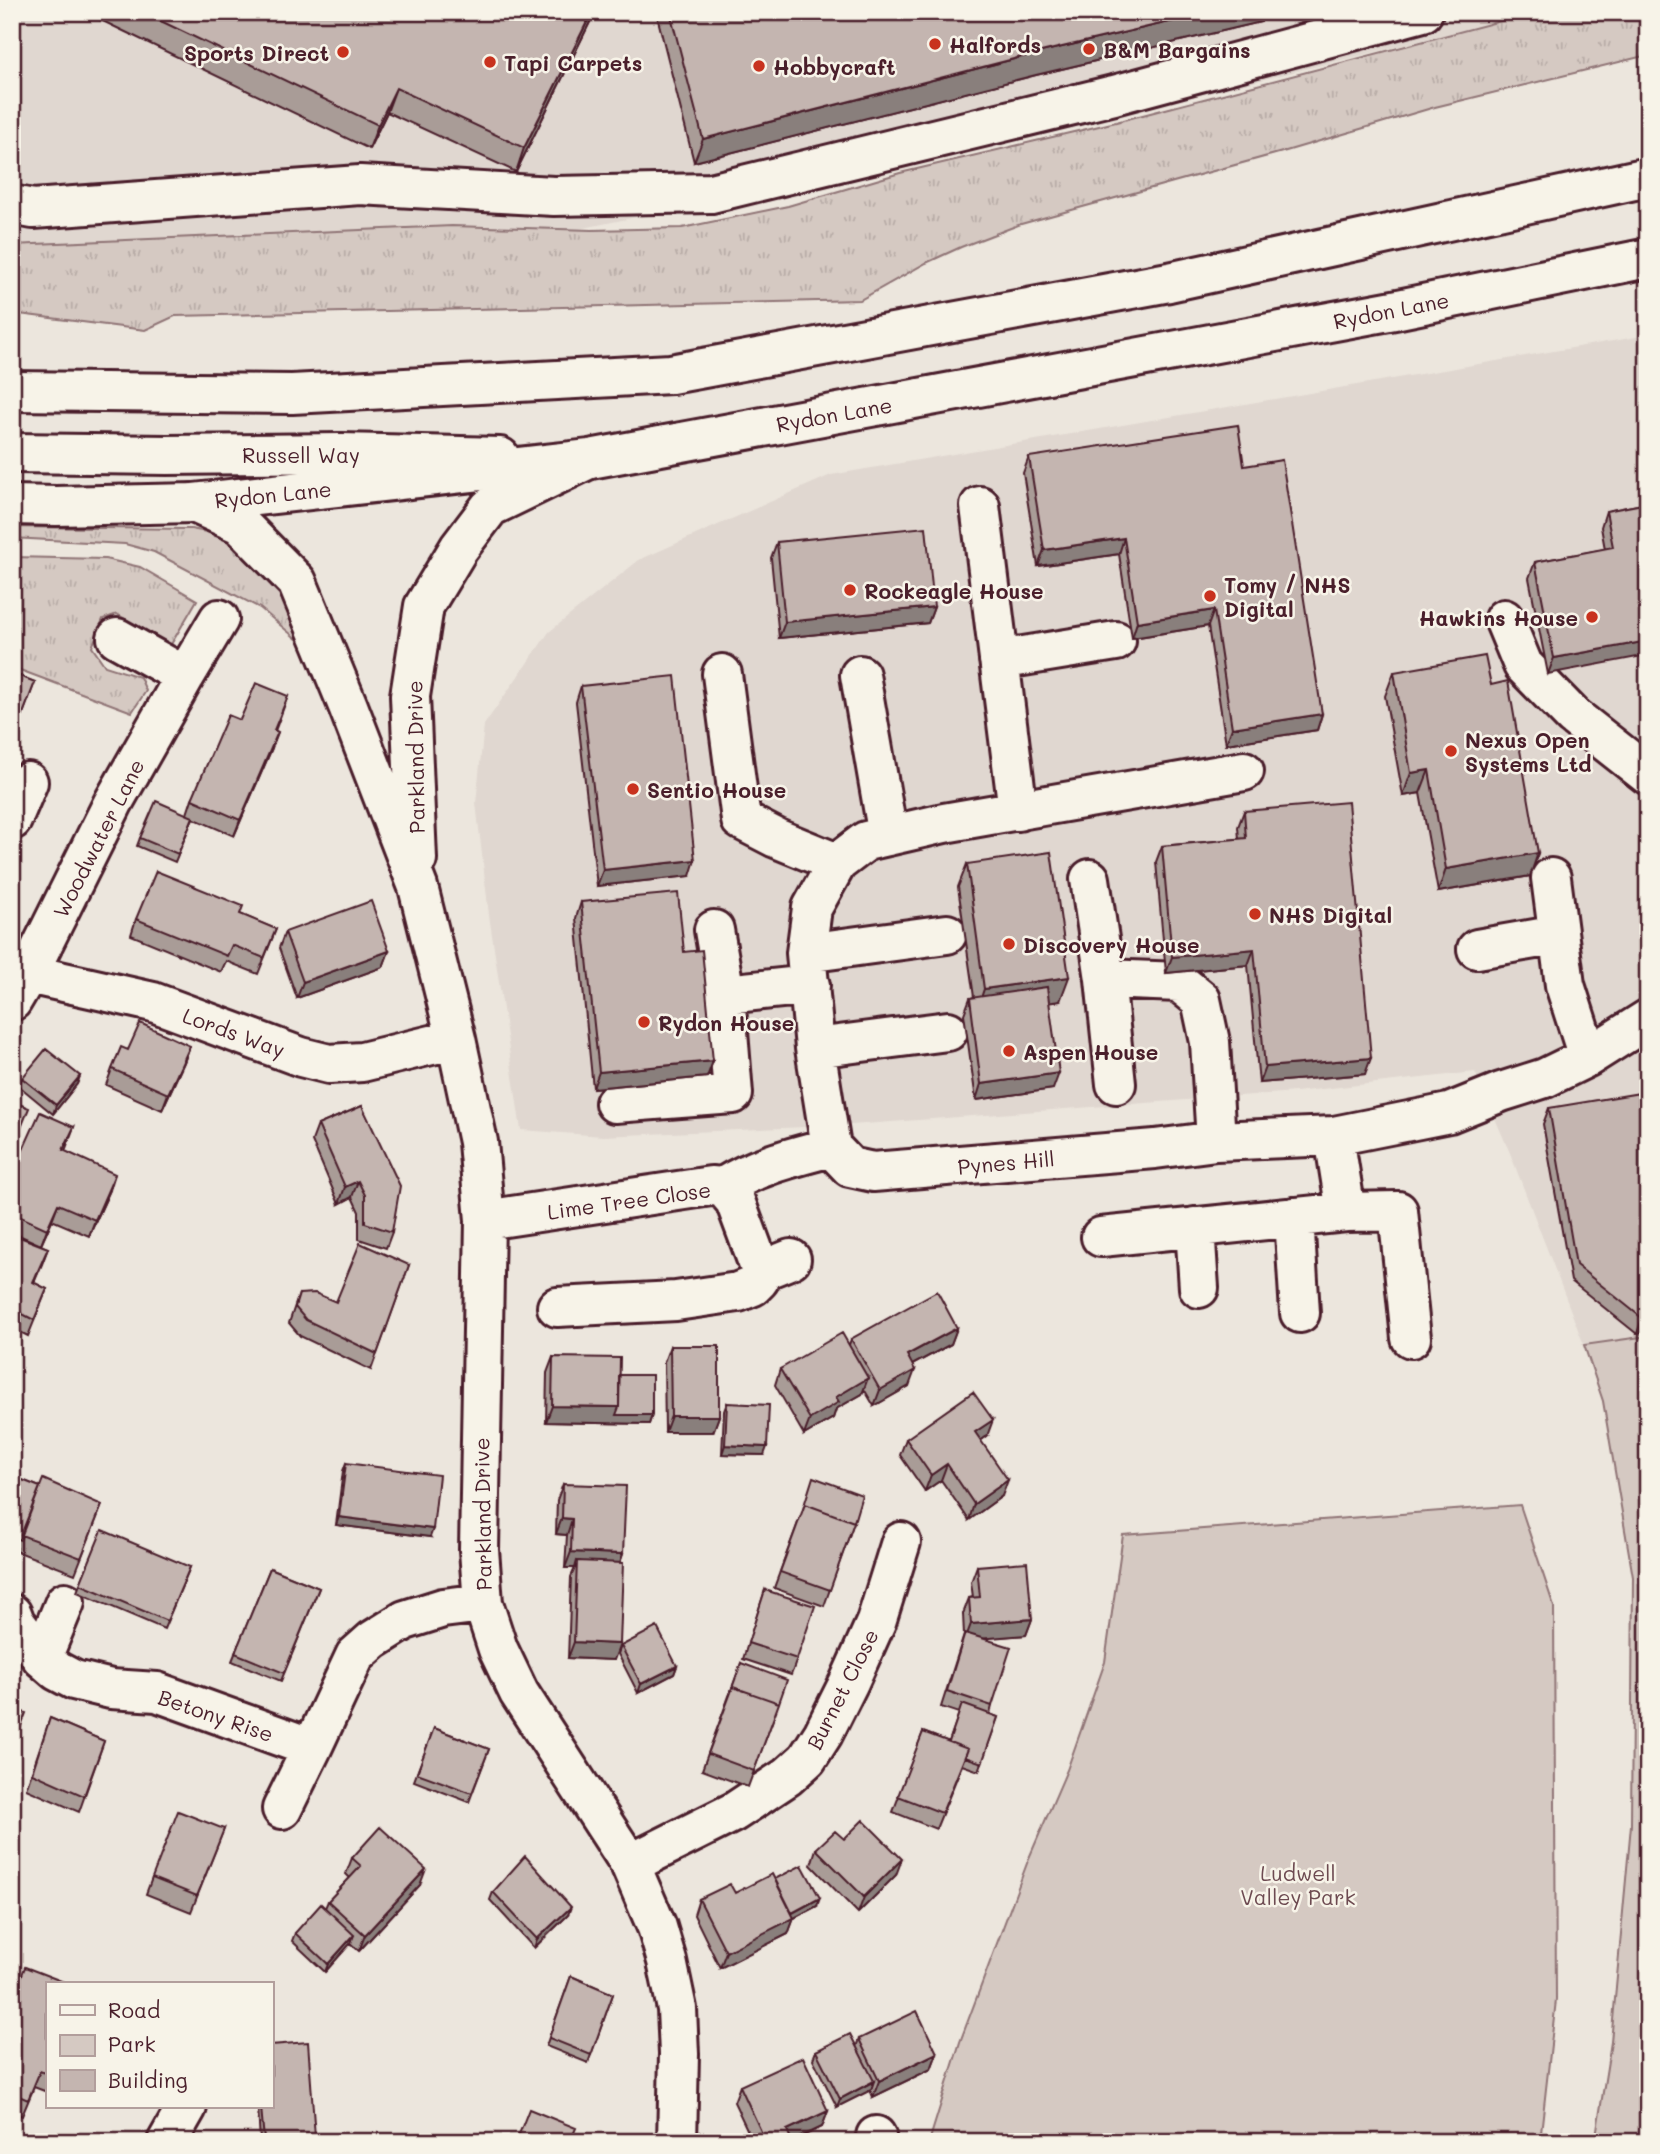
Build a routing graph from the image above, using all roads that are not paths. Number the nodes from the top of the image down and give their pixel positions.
1 (1423, 12) edge
2 (1648, 177) edge
3 (12, 205) edge
4 (1648, 258) edge
5 (23, 388) edge
6 (12, 453) edge
7 (590, 459) junction
8 (194, 503) junction
9 (12, 505) edge
10 (980, 506) dead end
11 (219, 619) dead end
12 (1504, 619) dead end
13 (117, 638) dead end
14 (1116, 641) dead end
15 (999, 660) junction
16 (722, 674) dead end
17 (860, 674) dead end
18 (185, 676) junction
19 (1244, 771) dead end
20 (1648, 775) edge
21 (28, 782) dead end
22 (1018, 811) junction
23 (12, 820) edge
24 (888, 836) junction
25 (837, 863) junction
26 (1551, 878) dead end
27 (1090, 879) dead end
28 (418, 887) junction
29 (714, 930) dead end
30 (947, 934) dead end
31 (1558, 935) junction
32 (1477, 949) dead end
33 (808, 969) junction
34 (1105, 979) junction
35 (18, 981) edge
36 (725, 994) junction
37 (1648, 1019) edge
38 (948, 1031) dead end
39 (456, 1039) junction
40 (816, 1048) junction
41 (1588, 1057) junction
42 (1116, 1084) dead end
43 (615, 1102) dead end
44 (1334, 1136) junction
45 (1216, 1141) junction
46 (831, 1147) junction
47 (723, 1187) junction
48 (1346, 1212) junction
49 (1294, 1217) junction
50 (485, 1220) junction
51 (1195, 1227) junction
52 (1101, 1237) dead end
53 (1199, 1288) dead end
54 (557, 1307) dead end
55 (1300, 1313) dead end
56 (1412, 1338) dead end
57 (901, 1542) dead end
58 (65, 1602) dead end
59 (483, 1603) junction
60 (12, 1614) edge
61 (42, 1658) junction
62 (312, 1748) junction
63 (282, 1809) dead end
64 (630, 1864) junction
65 (186, 2108) edge
66 (167, 2142) edge
67 (677, 2142) edge

1 - 3 street
2 - 5 street
4 - 7 street, Rydon Lane
6 - 7 street, Russell Way
7 - 8 street, Rydon Lane
7 - 28 street, Parkland Drive
8 - 9 street, Rydon Lane
8 - 28 street, Parkland Drive
10 - 15 street
11 - 18 street, Woodwater Lane
12 - 20 street
13 - 18 street
14 - 15 street
15 - 22 street
16 - 25 street
17 - 24 street
18 - 35 street, Woodwater Lane
19 - 22 street
21 - 23 street
22 - 24 street
24 - 25 street
25 - 33 street
26 - 31 street
27 - 34 street
28 - 39 street, Parkland Drive
29 - 36 street
30 - 33 street
31 - 32 street
31 - 41 street
33 - 36 street
33 - 40 street
34 - 42 street
34 - 45 street
35 - 39 street, Lords Way
36 - 43 street
37 - 41 street, Pynes Hill
38 - 40 street
39 - 50 street, Parkland Drive
40 - 46 street
41 - 44 street, Pynes Hill
44 - 45 street, Pynes Hill
44 - 48 street
45 - 46 street, Pynes Hill
46 - 47 street
47 - 50 street, Lime Tree Close
47 - 54 street, Lime Tree Close
48 - 49 street
48 - 56 street
49 - 51 street
49 - 55 street
50 - 59 street, Parkland Drive
51 - 52 street
51 - 53 street
57 - 64 street, Burnet Close
58 - 61 street
59 - 62 street
59 - 64 street, Parkland Drive
60 - 61 street, Betony Rise
61 - 62 street, Betony Rise
62 - 63 street
64 - 67 street, Parkland Drive
65 - 66 street

